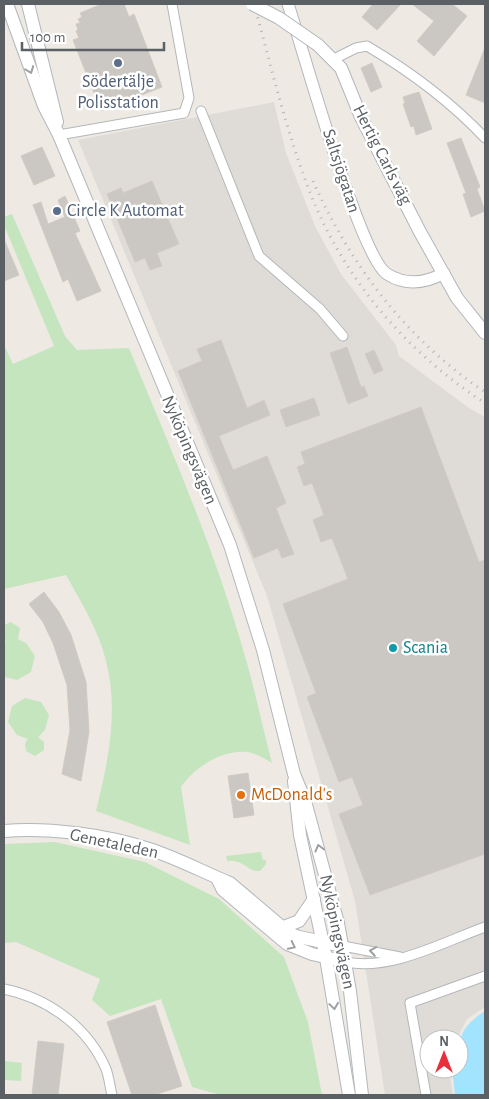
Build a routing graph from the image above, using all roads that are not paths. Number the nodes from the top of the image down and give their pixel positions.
1 (28, 4) edge
2 (172, 4) edge
3 (252, 4) edge
4 (288, 4) edge
5 (9, 5) edge
6 (334, 59) junction
7 (201, 111) dead end
8 (59, 134) junction
9 (485, 138) edge
10 (444, 273) junction
11 (485, 333) edge
12 (343, 336) dead end
13 (294, 774) junction
14 (4, 831) edge
15 (218, 880) junction
16 (314, 899) junction
17 (485, 927) edge
18 (281, 928) junction
19 (323, 943) junction
20 (343, 946) junction
21 (402, 957) junction
22 (326, 958) junction
23 (346, 962) junction
24 (485, 976) edge
25 (4, 989) edge
26 (112, 1095) edge
27 (349, 1095) edge
28 (362, 1095) edge
29 (426, 1095) edge

1 - 8 main road, Nyköpingsvägen
2 - 8 street
3 - 6 main road, Hertig Carls väg, bridge
4 - 10 street, Saltsjögatan
5 -> 8 main road, Nyköpingsvägen
6 - 9 street
6 - 10 main road, Hertig Carls väg
7 - 12 street
8 - 13 main road, Nyköpingsvägen
10 - 11 main road, Hertig Carls väg
13 - 16 main road, Nyköpingsvägen
20 -> 13 main road, Nyköpingsvägen
14 - 15 main road, Genetaleden
15 - 18 main road, Genetaleden
15 -> 22 main road, Genetaleden
16 - 18 main road
16 - 19 main road, Nyköpingsvägen
17 - 21 street
18 - 19 main road, Genetaleden
19 - 20 main road, Genetaleden
19 - 22 main road, Nyköpingsvägen
21 -> 20 street
20 - 23 main road, Nyköpingsvägen
21 - 23 street
22 - 23 main road, Genetaleden
22 -> 27 main road, Nyköpingsvägen
23 - 28 main road, Nyköpingsvägen
24 - 29 street
25 - 26 street

